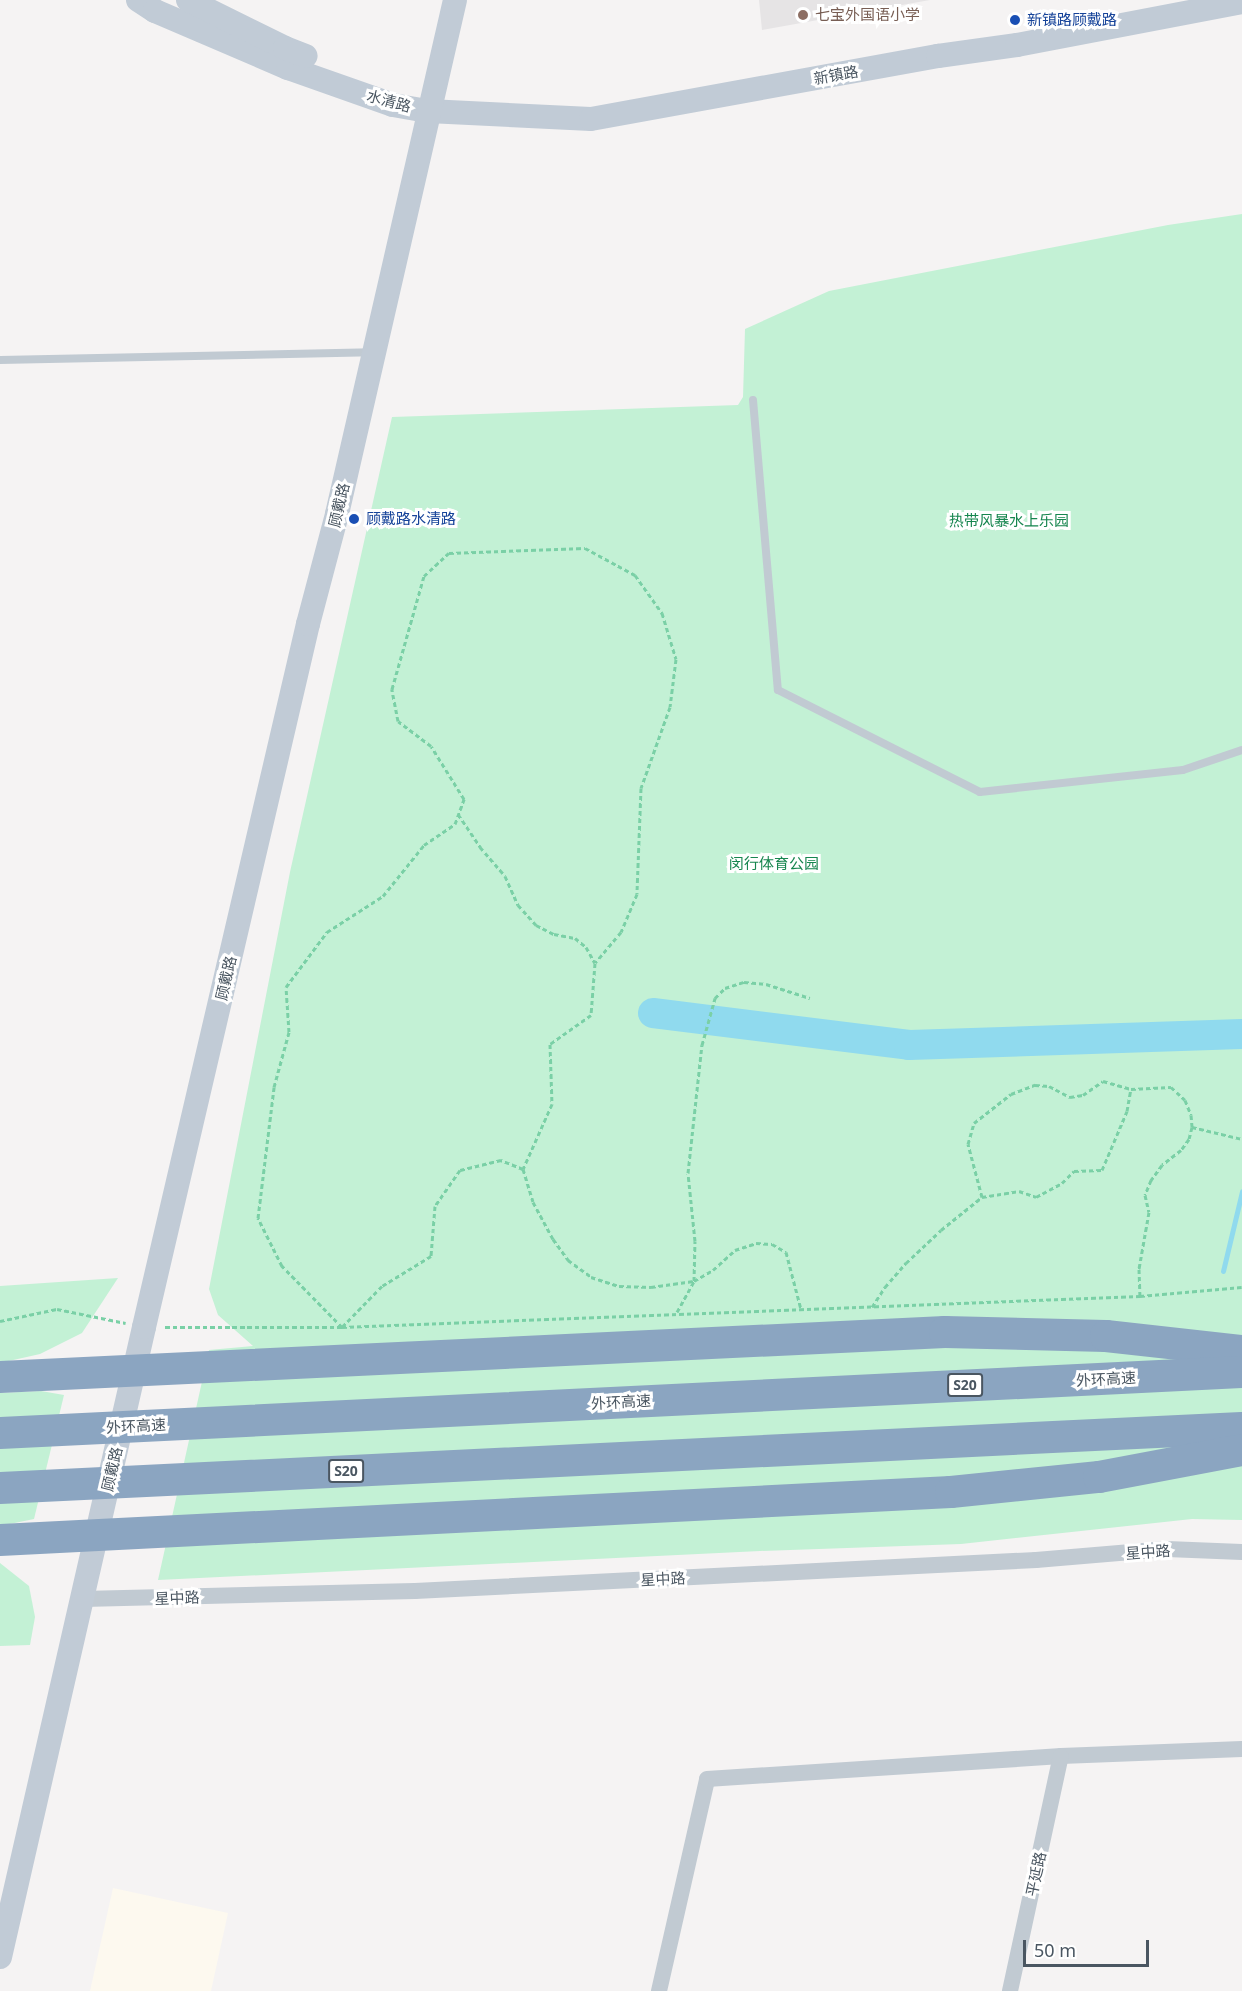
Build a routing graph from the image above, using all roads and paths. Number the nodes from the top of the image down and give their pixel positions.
1 (138, 0) edge
2 (188, 0) edge
3 (455, 0) edge
4 (1228, 2) edge
5 (428, 111) junction
6 (374, 352) junction
7 (0, 360) edge
8 (753, 400) dead end
9 (1242, 750) edge
10 (458, 814) junction
11 (595, 963) junction
12 (810, 998) dead end
13 (1131, 1089) junction
14 (1192, 1127) junction
15 (1242, 1139) edge
16 (523, 1169) junction
17 (982, 1197) junction
18 (694, 1281) junction
19 (1242, 1287) edge
20 (1140, 1296) junction
21 (872, 1307) junction
22 (801, 1310) junction
23 (677, 1312) junction
24 (0, 1321) edge
25 (144, 1327) junction
26 (342, 1327) junction
27 (1242, 1351) edge
28 (134, 1369) junction
29 (1242, 1372) edge
30 (0, 1377) edge
31 (1242, 1428) edge
32 (0, 1433) edge
33 (1242, 1450) edge
34 (0, 1488) edge
35 (97, 1535) junction
36 (0, 1540) edge
37 (1242, 1552) edge
38 (83, 1599) junction
39 (1242, 1749) edge
40 (1061, 1756) junction
41 (0, 1957) edge
42 (658, 1991) edge
43 (1010, 1991) edge

1 - 5 main road, 水清路
2 - 5 main road, 水清路
3 - 5 main road, 顾戴路
4 - 5 main road, 新镇路
5 - 6 main road, 顾戴路
6 - 7 lane
6 - 25 main road, 顾戴路
8 - 9 lane
10 - 11 path
10 - 11 path
10 - 26 path
11 - 16 path
12 - 18 path
13 - 14 path
13 - 17 path
13 - 17 path
14 - 15 path
14 - 20 path
16 - 18 path
16 - 26 path
17 - 21 path
18 - 22 path
18 - 23 path
19 - 20 path
20 - 21 path
21 - 22 path
22 - 23 path
23 - 26 path
24 - 25 path
25 - 26 path
25 - 28 main road, 顾戴路
27 - 28 highway
28 - 30 highway
28 - 35 main road, 顾戴路
29 - 32 highway, 外环高速 / S20
31 - 34 highway, S20
33 - 35 highway
35 - 36 highway
35 - 38 main road, 顾戴路
37 - 38 street, 星中路
38 - 41 main road, 顾戴路
39 - 40 street
40 - 42 street
40 - 43 street, 平延路

